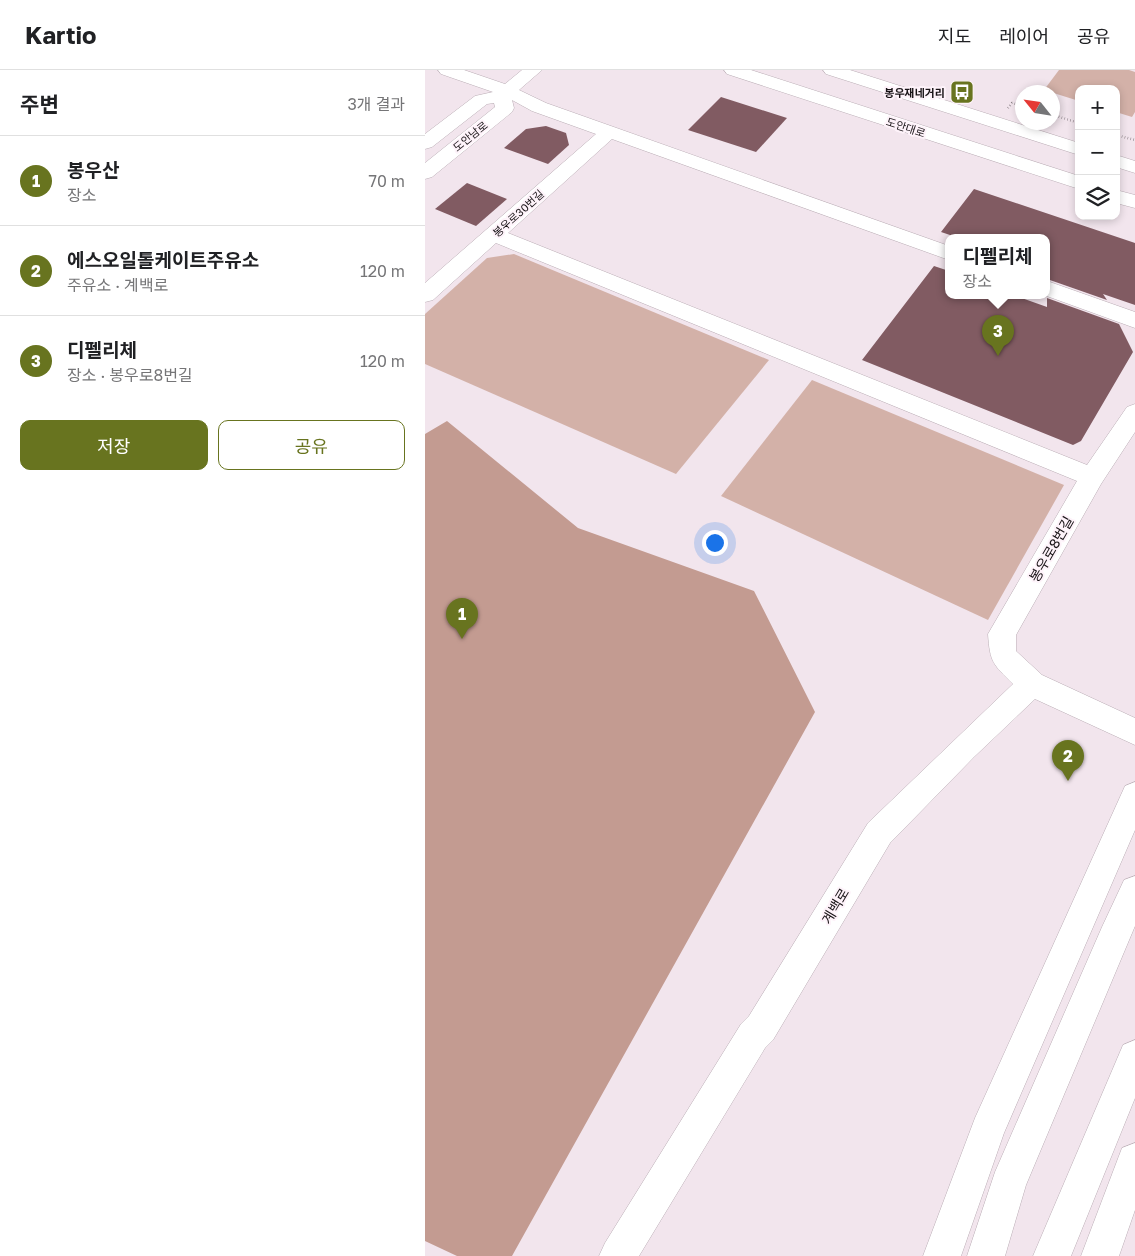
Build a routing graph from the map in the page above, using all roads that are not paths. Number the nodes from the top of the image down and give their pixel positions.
1 (447, 70) edge
2 (533, 70) edge
3 (733, 70) edge
4 (832, 70) edge
5 (504, 93) junction
6 (609, 131) junction
7 (425, 143) edge
8 (1075, 148) edge
9 (1120, 162) edge
10 (1135, 168) edge
11 (425, 173) edge
12 (1075, 182) edge
13 (1120, 197) edge
14 (1135, 202) edge
15 (494, 235) junction
16 (945, 252) edge
17 (1050, 289) edge
18 (425, 295) edge
19 (1135, 320) edge
20 (1135, 413) edge
21 (1092, 476) junction
22 (1032, 684) junction
23 (1135, 732) edge
24 (1135, 796) edge
25 (1135, 891) edge
26 (1135, 1057) edge
27 (1135, 1161) edge
28 (618, 1256) edge
29 (942, 1256) edge
30 (986, 1256) edge
31 (1052, 1256) edge
32 (1100, 1256) edge

1 - 5 street
2 - 5 street, 도안남로
3 - 12 street, 도안대로
4 - 8 street
5 - 6 street
5 - 7 street, 도안남로
5 - 11 street, 도안남로
6 - 15 street, 봉우로30번길
6 - 16 street
9 - 10 street
13 - 14 street
15 - 18 street, 봉우로30번길
15 - 21 street
17 - 19 street
20 - 21 street, 봉우로8번길
21 - 22 street, 봉우로8번길
22 - 23 street
22 - 28 street, 계백로
24 - 29 street
25 - 30 street
26 - 31 street
27 - 32 street

